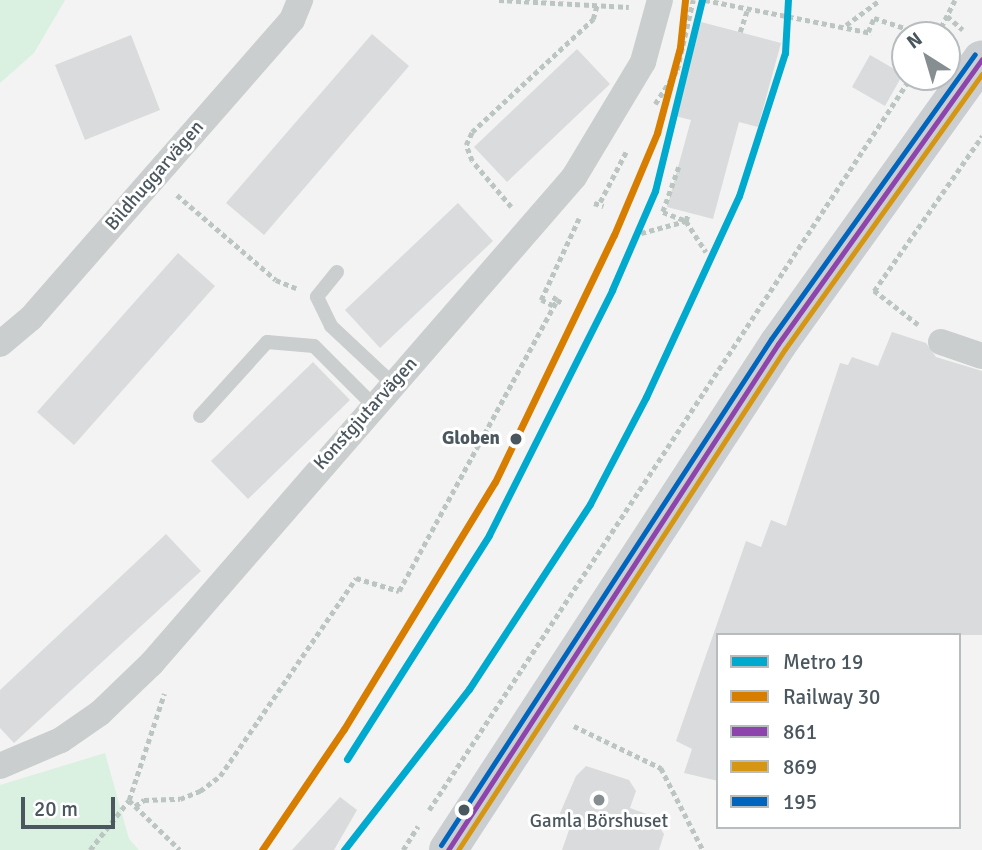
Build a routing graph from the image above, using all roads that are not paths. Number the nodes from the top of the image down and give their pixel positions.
1 (299, 0) edge
2 (649, 3) edge
3 (982, 59) edge
4 (337, 272) dead end
5 (941, 342) road end
6 (0, 344) edge
7 (982, 356) edge
8 (394, 385) junction
9 (375, 407) junction
10 (200, 416) dead end
11 (0, 766) edge
12 (448, 850) edge

1 - 6 street, Bildhuggarvägen
2 - 8 street, Konstgjutarvägen
3 - 12 main road
4 - 8 lane
5 - 7 street
8 - 9 street, Konstgjutarvägen
9 - 10 lane
9 - 11 street, Konstgjutarvägen

